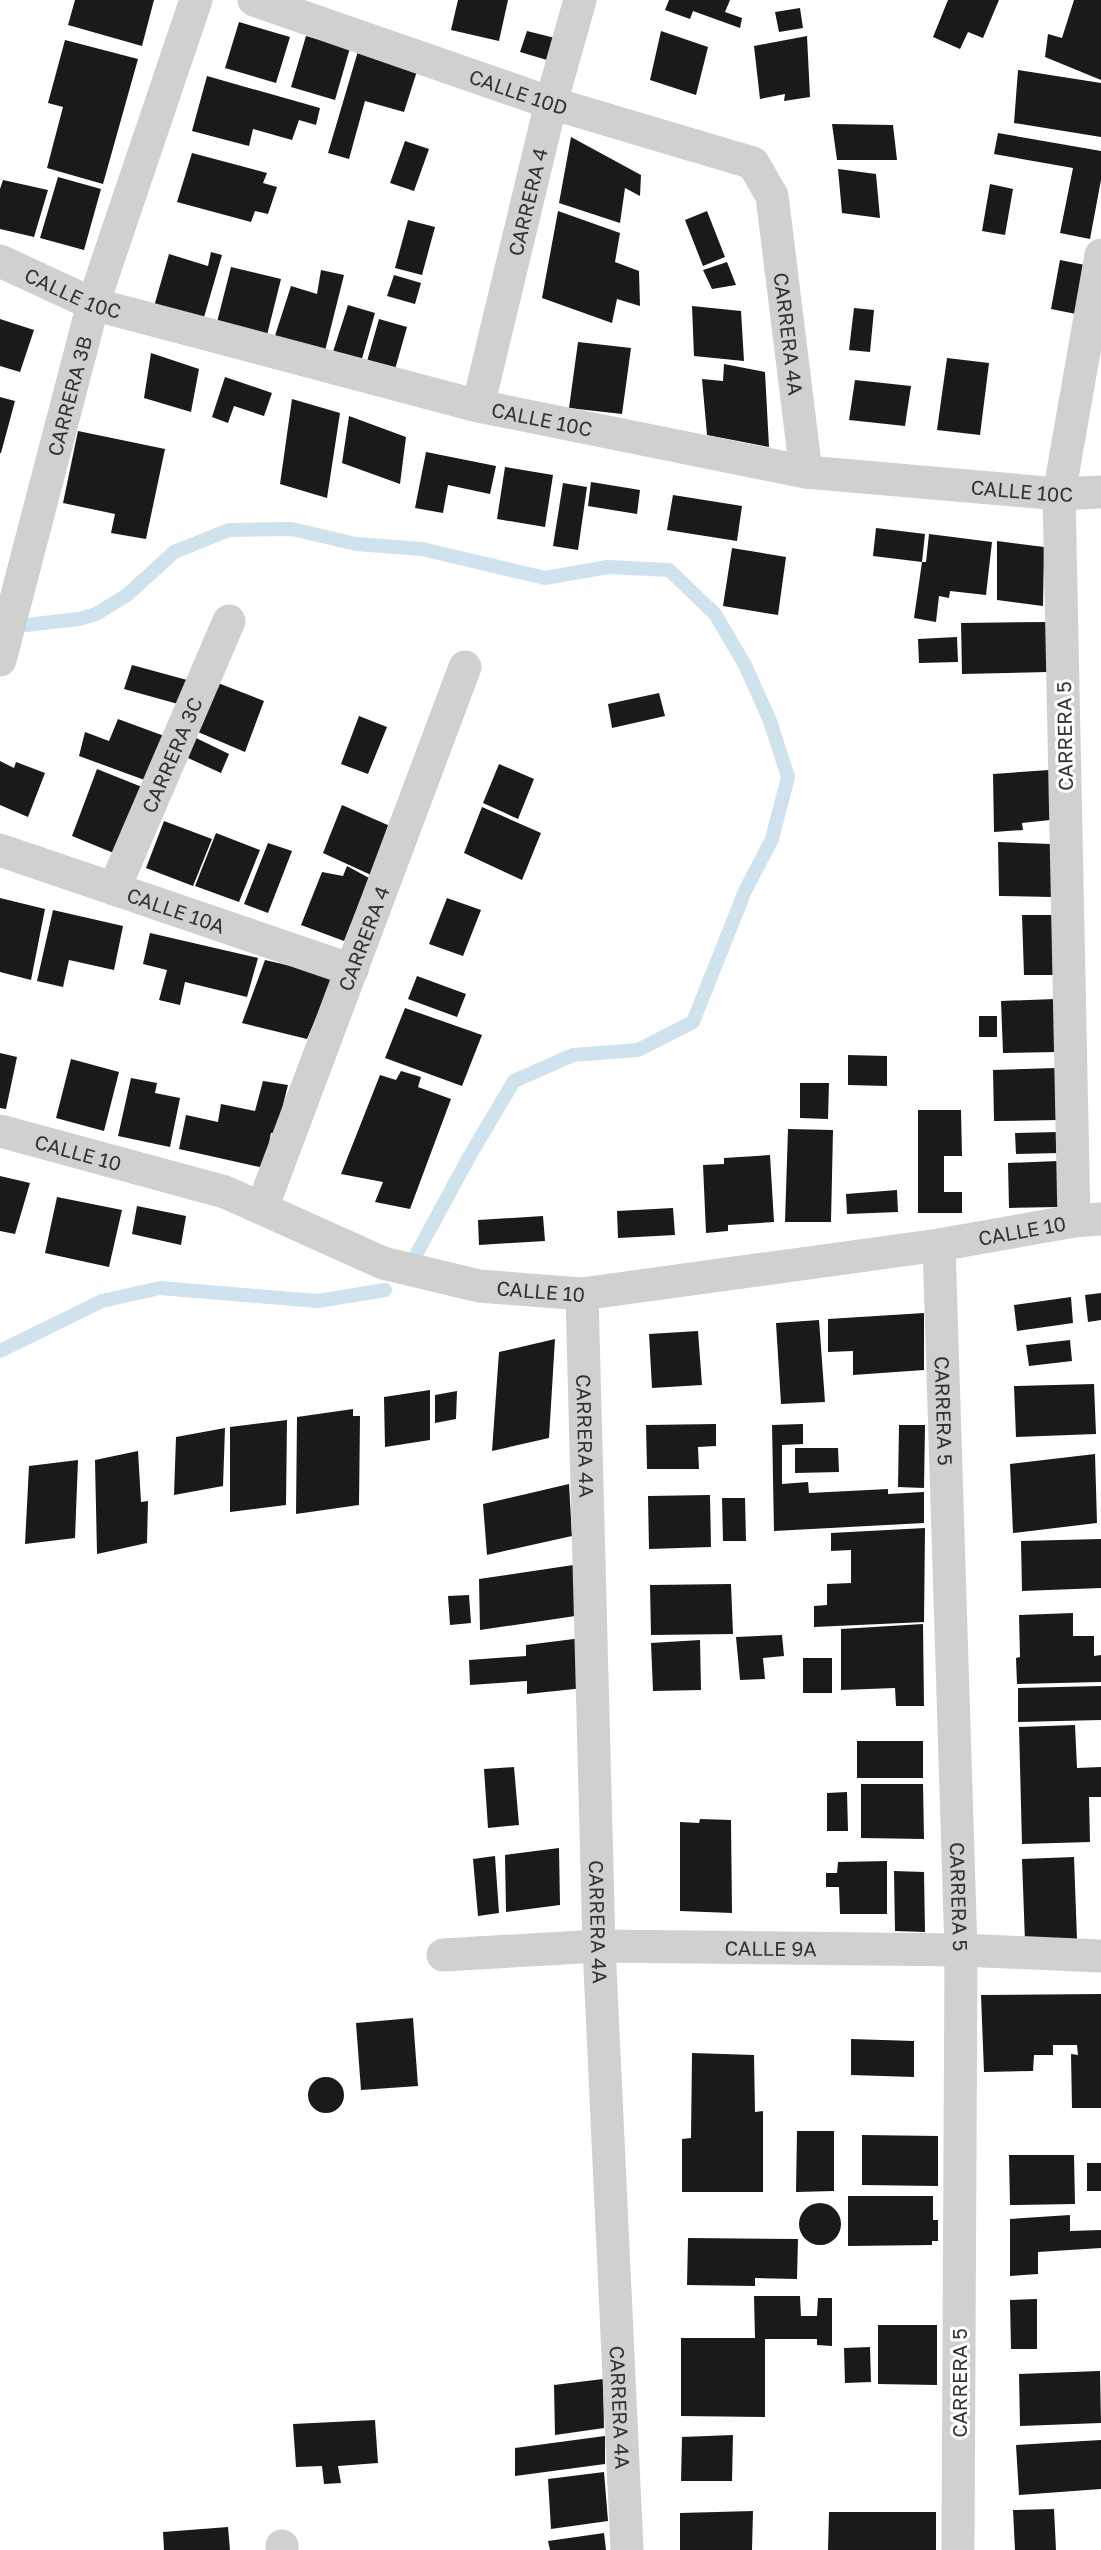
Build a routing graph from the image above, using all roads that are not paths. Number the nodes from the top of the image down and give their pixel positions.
1 (196, 0) edge
2 (254, 0) edge
3 (579, 0) edge
4 (551, 103) junction
5 (772, 196) joint
6 (1101, 255) edge
7 (0, 261) edge
8 (93, 304) junction
9 (478, 406) junction
10 (806, 472) junction
11 (1101, 492) edge
12 (1059, 494) junction
13 (229, 621) dead end
14 (0, 660) edge
15 (465, 667) dead end
16 (0, 850) edge
17 (114, 889) junction
18 (352, 970) junction
19 (0, 1131) edge
20 (262, 1208) junction
21 (1088, 1220) edge
22 (939, 1245) junction
23 (582, 1294) junction
24 (599, 1946) junction
25 (961, 1950) junction
26 (443, 1954) dead end
27 (1101, 1956) edge
28 (627, 2550) edge
29 (958, 2550) edge

1 - 8 street, CARRERA 3B
2 - 4 street, CALLE 10D
3 - 4 street, CARRERA 4
4 - 5 street, CALLE 10D
4 - 9 street, CARRERA 4
5 - 10 street, CARRERA 4A
6 - 12 street, CARRERA 5
7 - 8 street, CALLE 10C
8 - 9 street, CALLE 10C
8 - 14 street, CARRERA 3B
9 - 10 street, CALLE 10C
10 - 12 street, CALLE 10C
11 - 12 street, CALLE 10C
12 - 21 street, CARRERA 5
13 - 17 street, CARRERA 3C
15 - 18 street, CARRERA 4
16 - 17 street, CALLE 10A
17 - 18 street, CALLE 10A
18 - 20 street, CARRERA 4
19 - 20 street, CALLE 10
20 - 23 street, CALLE 10
21 - 22 street, CALLE 10
22 - 23 street, CALLE 10
22 - 25 street, CARRERA 5
23 - 24 street, CARRERA 4A
24 - 25 street, CALLE 9A
24 - 26 street, CALLE 9A
24 - 28 street, CARRERA 4A
25 - 27 street, CALLE 9A
25 - 29 street, CARRERA 5

